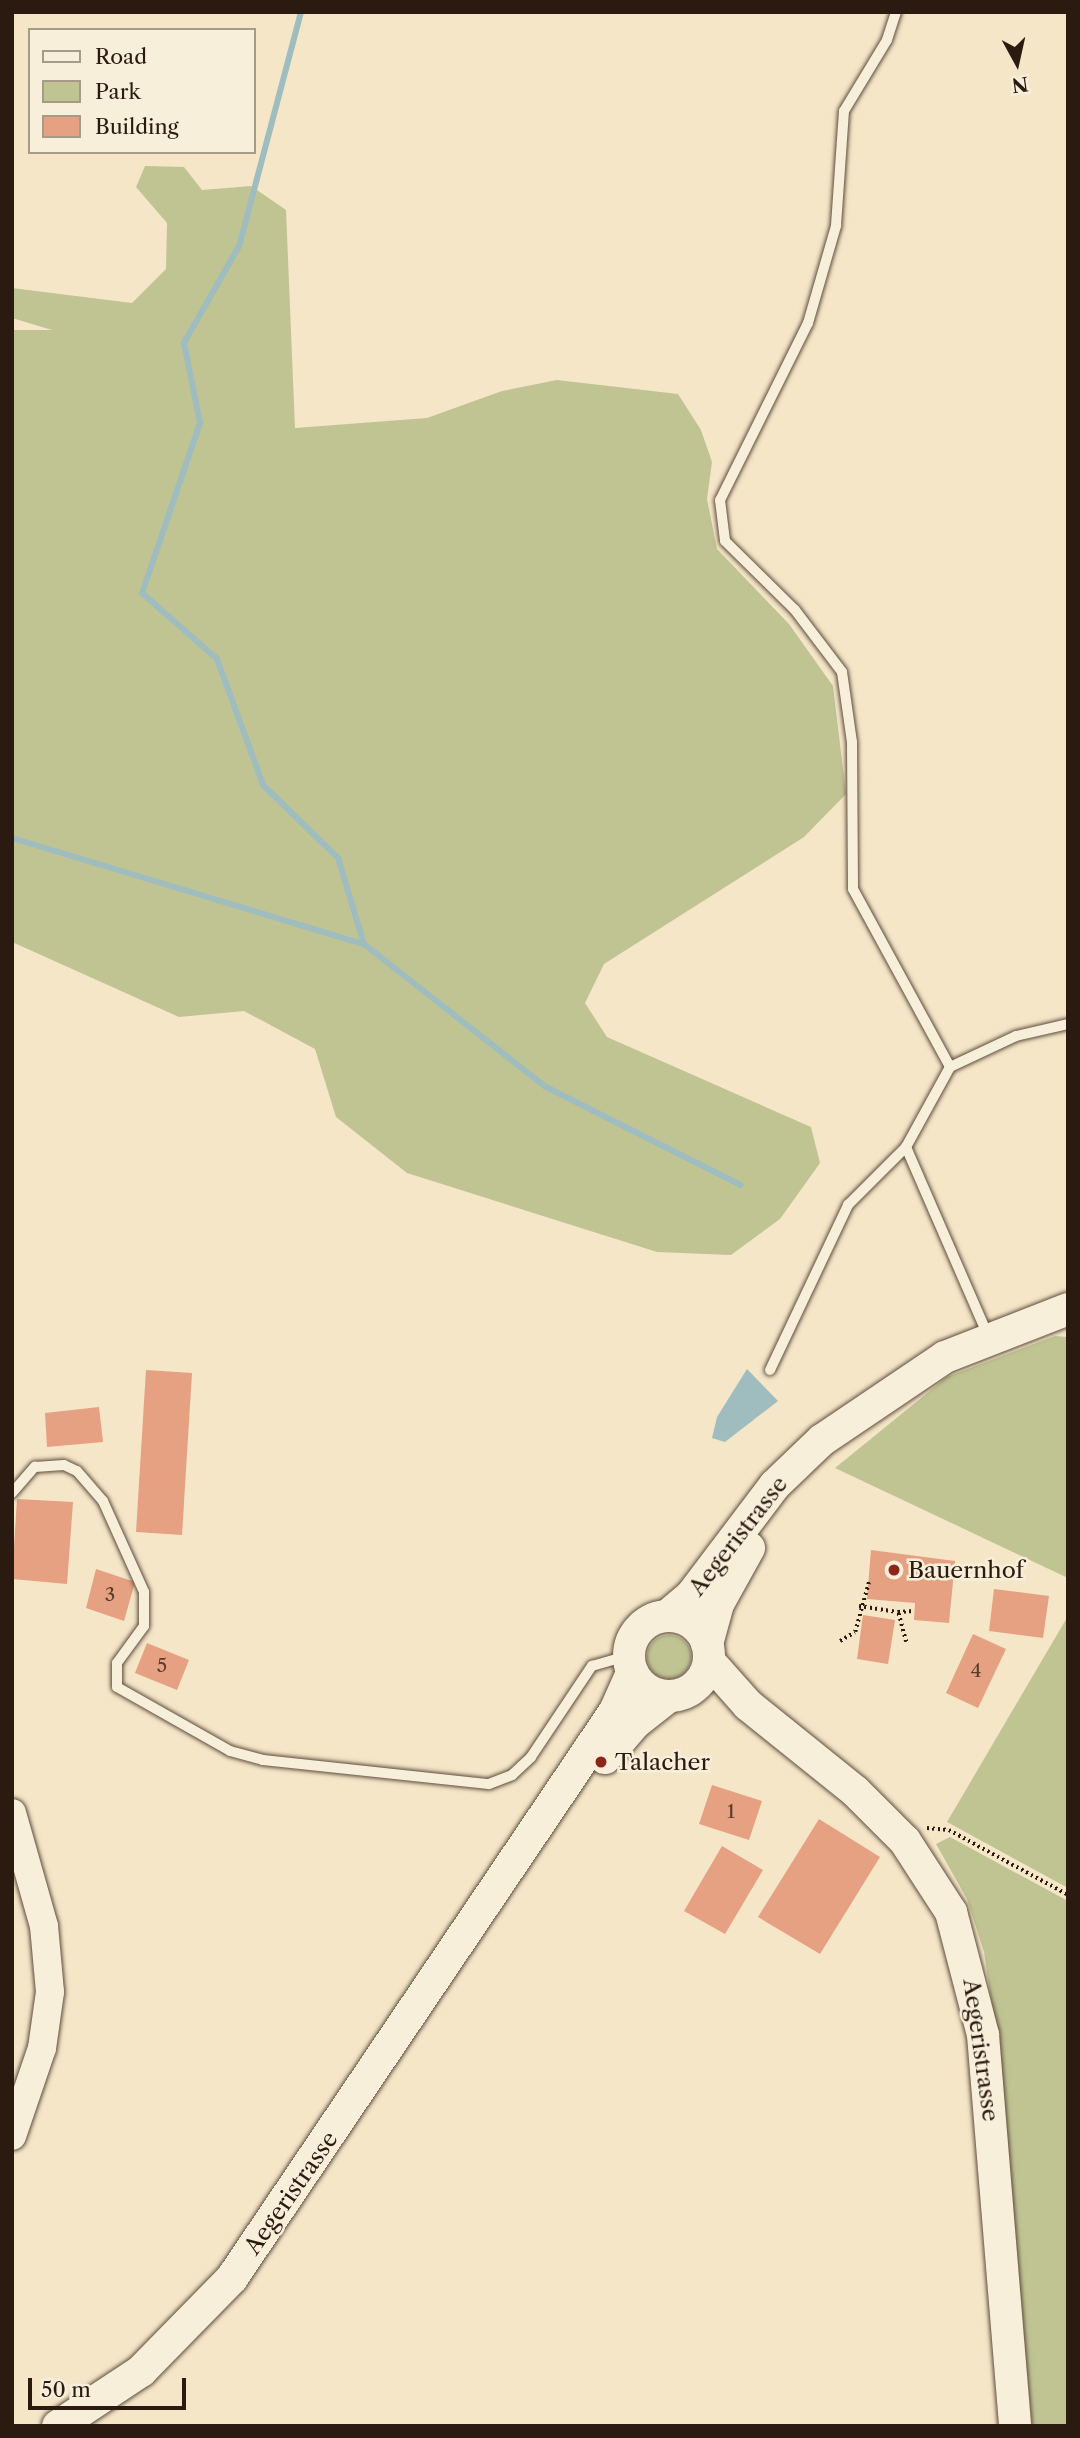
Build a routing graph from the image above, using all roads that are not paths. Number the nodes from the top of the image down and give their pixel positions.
1 (896, 12) edge
2 (1068, 1024) edge
3 (950, 1067) junction
4 (906, 1147) junction
5 (1068, 1309) edge
6 (988, 1338) junction
7 (945, 1357) junction
8 (770, 1370) dead end
9 (12, 1493) edge
10 (667, 1616) junction
11 (708, 1652) junction
12 (630, 1665) junction
13 (676, 1695) junction
14 (793, 1741) junction
15 (12, 1813) edge
16 (478, 1917) junction
17 (12, 2136) edge
18 (58, 2426) edge
19 (1015, 2426) edge

1 - 3 lane
2 - 3 lane
3 - 4 lane
4 - 6 lane
4 - 8 lane
5 - 6 main road, Aegeristrasse
6 - 7 main road, Aegeristrasse
7 - 10 main road, Aegeristrasse
7 - 11 main road, Aegeristrasse
9 - 12 lane
10 - 11 main road, Aegeristrasse
10 - 12 main road, Aegeristrasse
11 - 13 main road, Aegeristrasse
11 - 14 main road, Aegeristrasse
12 - 13 main road, Aegeristrasse
12 - 16 main road, Aegeristrasse
13 - 14 main road, Aegeristrasse
13 - 16 main road, Aegeristrasse
14 - 19 main road, Aegeristrasse
15 - 17 street
16 - 18 main road, Aegeristrasse

